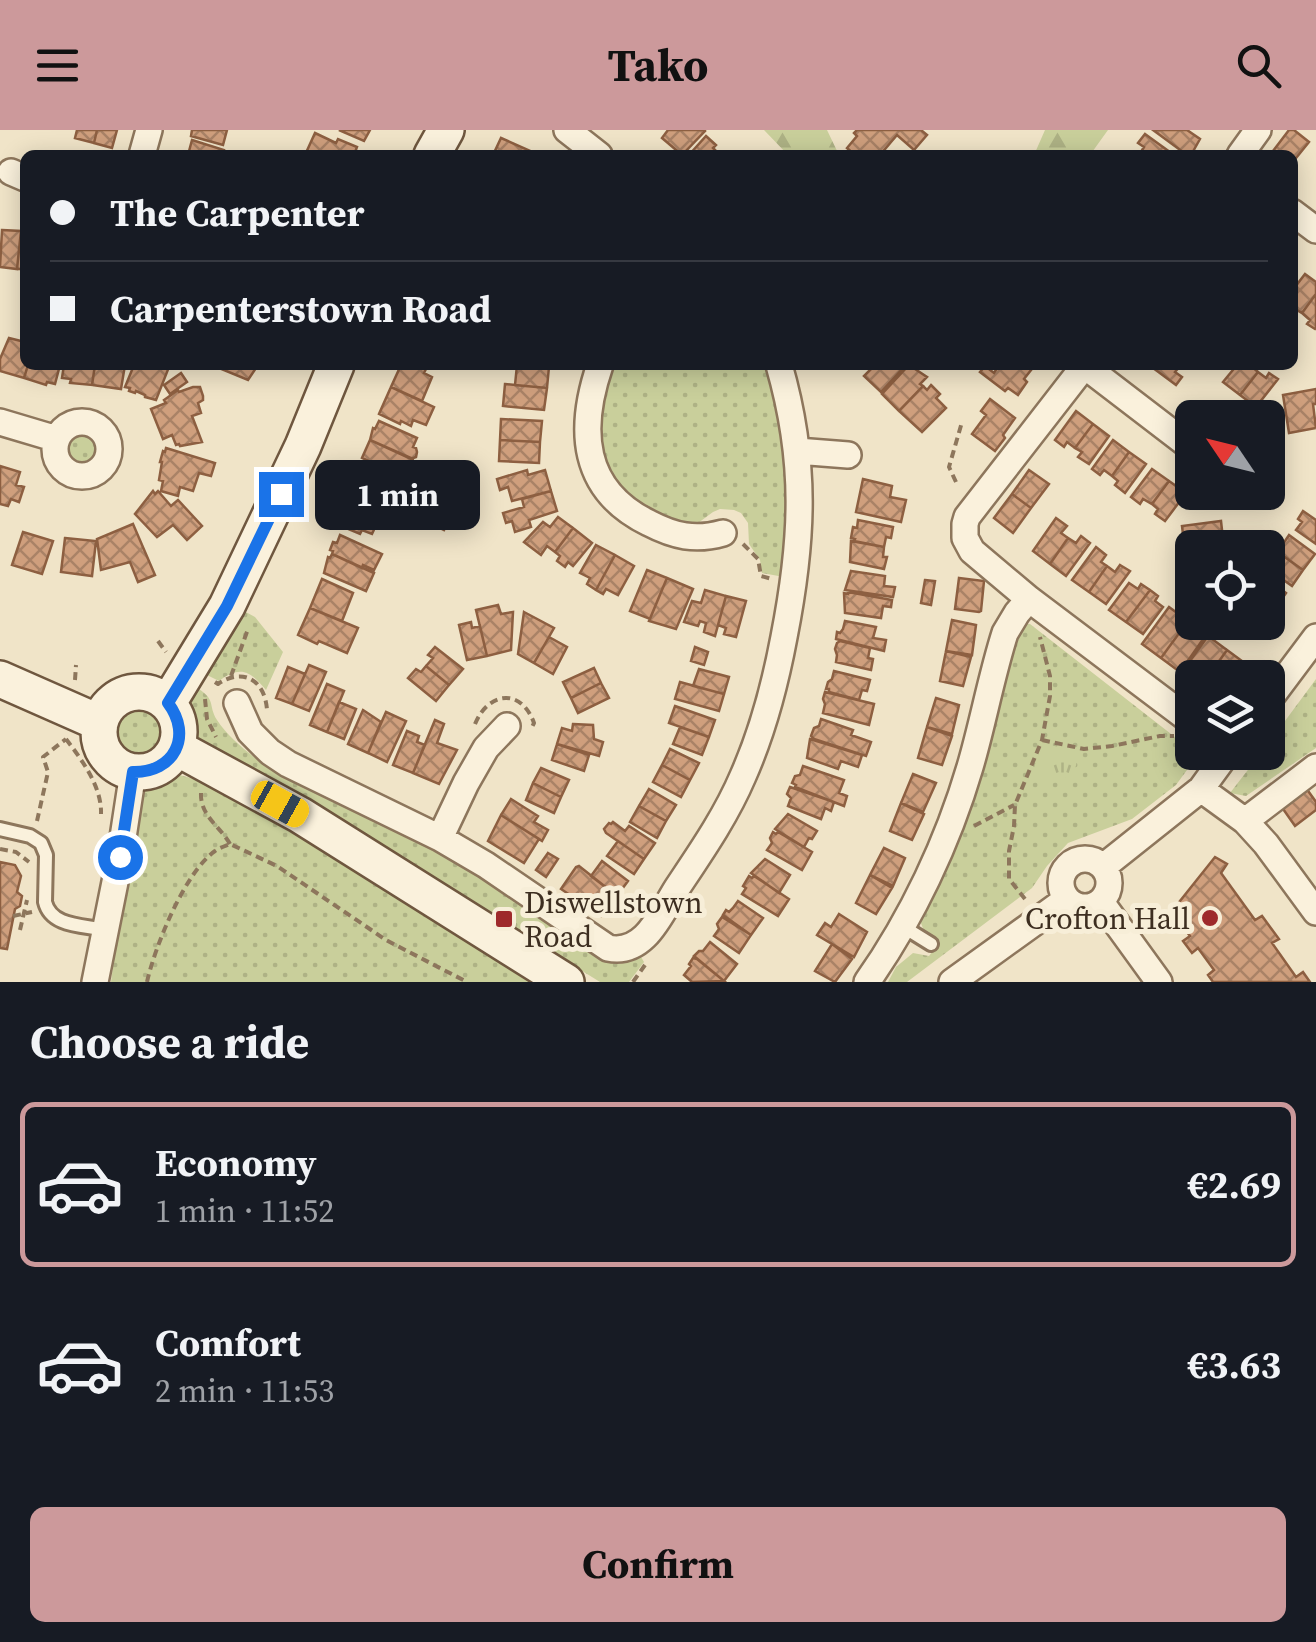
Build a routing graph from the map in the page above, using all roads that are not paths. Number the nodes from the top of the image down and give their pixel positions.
1 (566, 130) edge
2 (593, 150) edge
3 (334, 370) edge
4 (599, 370) edge
5 (780, 370) edge
6 (1081, 370) edge
7 (1092, 370) edge
8 (0, 422) edge
9 (1175, 430) edge
10 (57, 439) dead end
11 (798, 450) junction
12 (848, 455) dead end
13 (722, 533) road end
14 (1029, 599) junction
15 (1316, 637) edge
16 (1285, 678) edge
17 (0, 679) edge
18 (236, 702) dead end
19 (168, 703) junction
20 (1175, 709) edge
21 (100, 723) junction
22 (519, 729) road end
23 (176, 748) junction
24 (1316, 768) edge
25 (1215, 770) edge
26 (133, 772) junction
27 (1201, 789) junction
28 (1245, 820) junction
29 (0, 829) edge
30 (440, 838) junction
31 (1103, 868) junction
32 (1067, 899) junction
33 (1100, 902) junction
34 (1316, 912) edge
35 (902, 926) junction
36 (105, 930) junction
37 (930, 944) dead end
38 (95, 982) edge
39 (566, 982) edge
40 (867, 982) edge
41 (952, 982) edge
42 (1159, 982) edge

1 - 2 street
3 - 19 street
4 - 13 street
5 - 11 street
6 - 14 street
7 - 9 street
8 - 10 street
11 - 12 street
11 - 30 street
14 - 20 street
14 - 35 street
15 - 16 street
17 - 21 street
18 - 30 street
19 - 21 street
19 - 23 street
21 - 26 street
22 - 30 street
23 - 26 street
23 - 39 street
24 - 28 street
25 - 27 street
26 - 36 street
27 - 28 street
27 - 31 street
28 - 34 street
29 - 36 lane
31 - 32 street
31 - 33 street
32 - 33 street
32 - 41 street
33 - 42 street
35 - 37 lane
35 - 40 street
36 - 38 street

